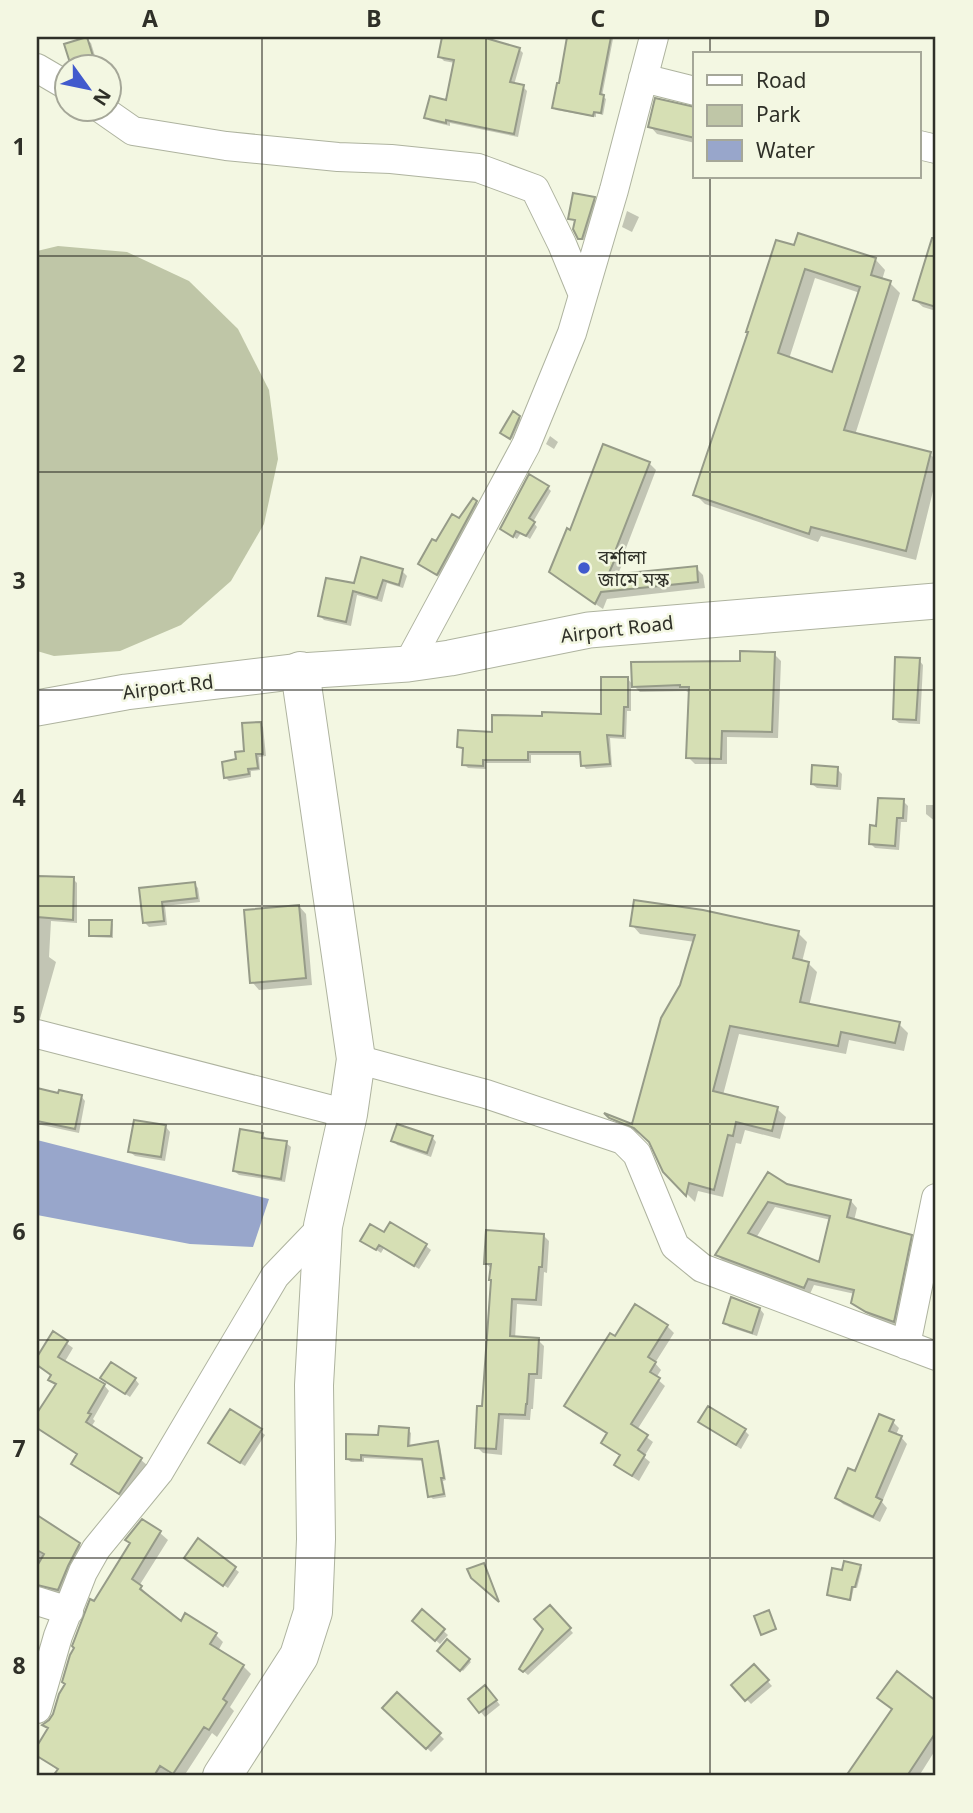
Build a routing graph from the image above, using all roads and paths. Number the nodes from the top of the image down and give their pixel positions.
1 (654, 37) edge
2 (643, 78) junction
3 (693, 90) edge
4 (120, 122) edge
5 (583, 295) junction
6 (936, 601) edge
7 (408, 664) junction
8 (300, 671) junction
9 (37, 708) edge
10 (37, 1034) edge
11 (356, 1059) junction
12 (348, 1114) junction
13 (936, 1198) edge
14 (324, 1226) junction
15 (906, 1345) junction
16 (936, 1356) edge
17 (37, 1601) edge
18 (69, 1611) junction
19 (37, 1709) edge
20 (222, 1776) edge

1 - 2 street
2 - 3 street
2 - 5 street
4 - 5 street
5 - 7 street
6 - 7 main road, Airport Road
7 - 8 main road, Airport Road
8 - 9 main road, Airport Rd
8 - 11 highway
10 - 12 street
11 - 12 highway
11 - 15 street
12 - 14 highway
13 - 15 street
14 - 18 street
14 - 20 highway
15 - 16 street
17 - 18 street
18 - 19 street

